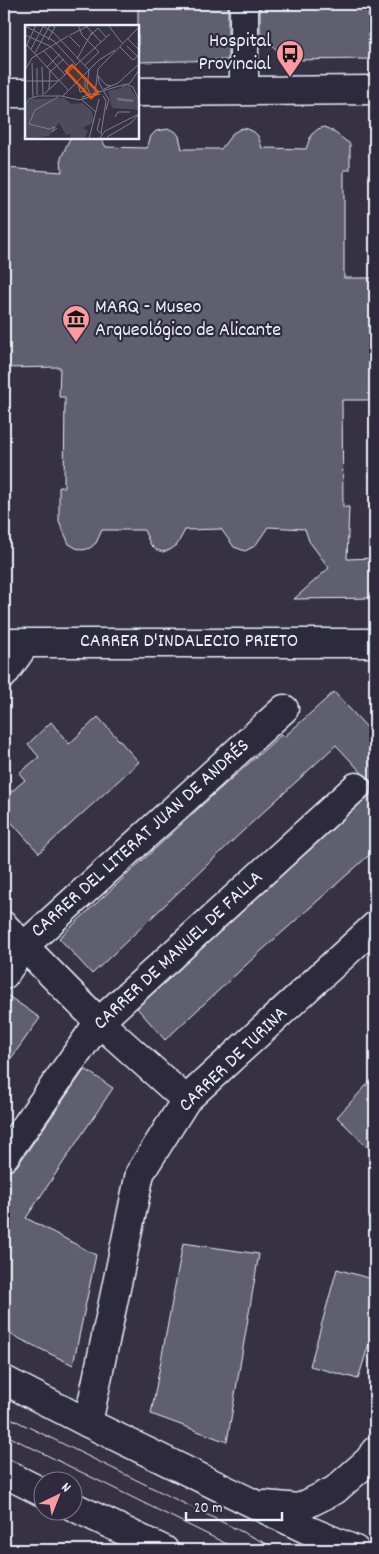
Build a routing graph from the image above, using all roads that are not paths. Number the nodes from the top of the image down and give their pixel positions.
1 (244, 4) edge
2 (375, 90) edge
3 (139, 92) edge
4 (244, 92) junction
5 (4, 93) edge
6 (25, 93) edge
7 (15, 643) edge
8 (375, 643) edge
9 (4, 674) edge
10 (284, 709) dead end
11 (356, 787) dead end
12 (4, 926) edge
13 (375, 926) edge
14 (24, 946) junction
15 (4, 975) edge
16 (99, 1022) junction
17 (186, 1100) junction
18 (4, 1157) edge
19 (4, 1380) edge
20 (88, 1423) junction
21 (375, 1451) edge
22 (4, 1473) edge
23 (32, 1487) edge
24 (257, 1504) junction
25 (82, 1511) edge
26 (164, 1550) edge
27 (355, 1550) edge

1 - 4 street
2 - 4 street
3 - 4 street
5 - 6 street
7 - 8 street, CARRER D'INDALECIO PRIETO
7 - 9 street
10 - 14 street, CARRER DEL LITERAT JUAN DE ANDRÉS
11 - 16 street, CARRER DE MANUEL DE FALLA
12 - 14 street
13 - 17 street, CARRER DE TURINA
14 - 15 street, CARRER DEL LITERAT JUAN DE ANDRÉS
14 - 16 street
16 - 17 street
16 - 18 street, CARRER DE MANUEL DE FALLA
17 - 20 street, CARRER DE TURINA
19 - 20 street
20 - 24 street
21 - 24 street
22 - 23 street
24 - 27 street
25 - 26 street

